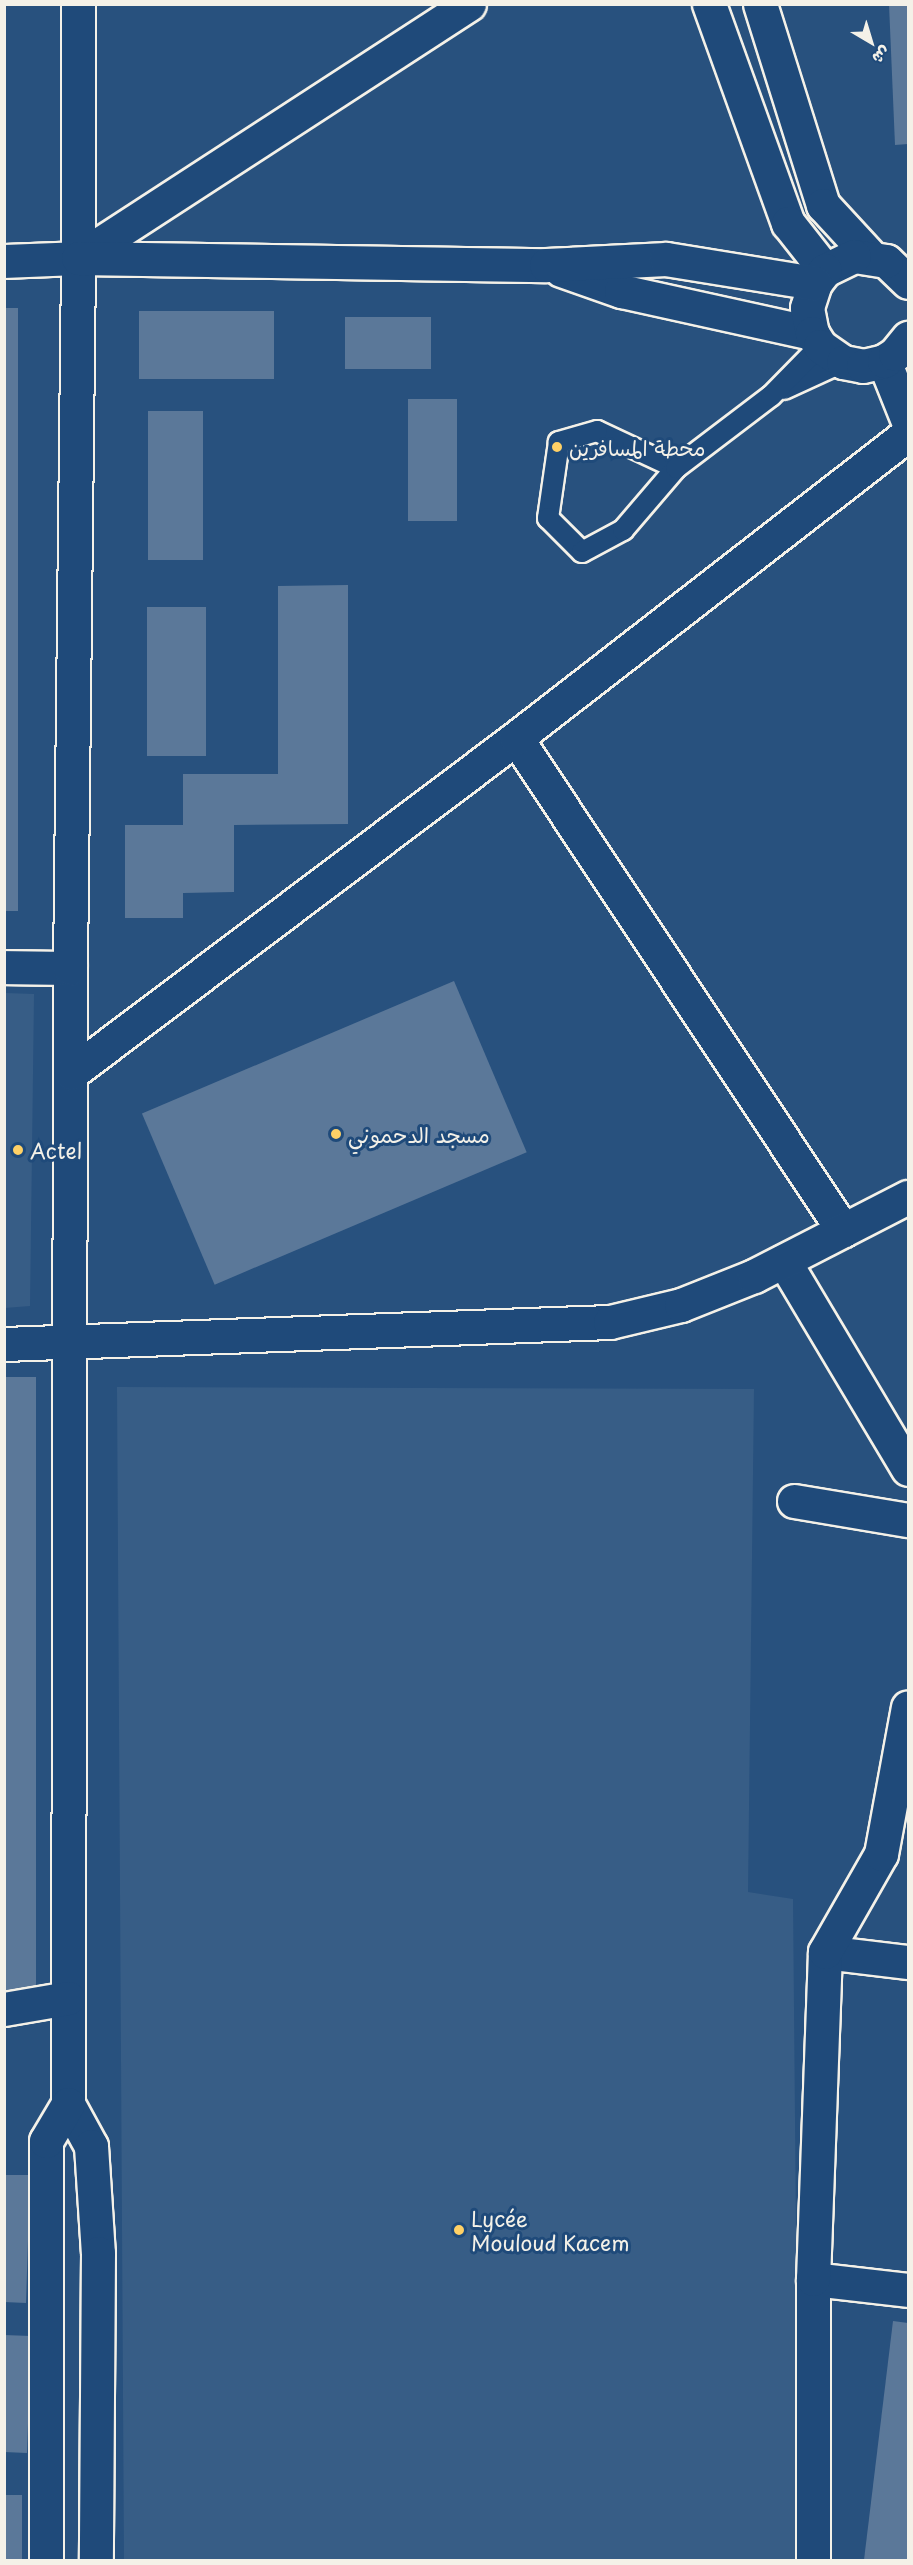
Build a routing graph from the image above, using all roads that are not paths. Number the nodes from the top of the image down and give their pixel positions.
1 (78, 4) edge
2 (469, 4) edge
3 (709, 4) edge
4 (760, 4) edge
5 (78, 258) junction
6 (4, 261) edge
7 (546, 265) junction
8 (897, 269) edge
9 (820, 276) junction
10 (902, 346) edge
11 (825, 347) junction
12 (771, 396) junction
13 (909, 421) edge
14 (909, 434) edge
15 (676, 468) junction
16 (516, 738) junction
17 (4, 967) edge
18 (70, 968) junction
19 (71, 1073) junction
20 (909, 1197) edge
21 (843, 1230) junction
22 (784, 1261) junction
23 (72, 1342) junction
24 (4, 1344) edge
25 (909, 1469) edge
26 (794, 1501) dead end
27 (909, 1520) edge
28 (909, 1707) edge
29 (825, 1953) junction
30 (909, 1962) edge
31 (69, 1998) junction
32 (4, 2009) edge
33 (68, 2104) junction
34 (813, 2278) junction
35 (909, 2290) edge
36 (46, 2560) edge
37 (96, 2560) edge
38 (813, 2560) edge

1 - 5 street
2 - 5 street
3 - 9 street
4 - 8 street
5 - 6 street
5 - 7 street
5 - 18 street
7 - 9 street
7 - 11 street
8 - 9 street
9 - 11 street
10 - 11 street
10 - 13 street
11 - 12 lane
11 - 12 lane
12 - 15 lane
14 - 16 street
15 - 15 lane
16 - 19 street
16 - 21 street
17 - 18 street
18 - 19 street
19 - 23 street
20 - 21 street
21 - 22 street
22 - 23 street
22 - 25 street
23 - 24 street
23 - 31 street
26 - 27 street
28 - 29 street
29 - 30 street
29 - 34 street
31 - 32 street
31 - 33 street
33 - 36 street
33 - 37 street
34 - 35 street
34 - 38 street

